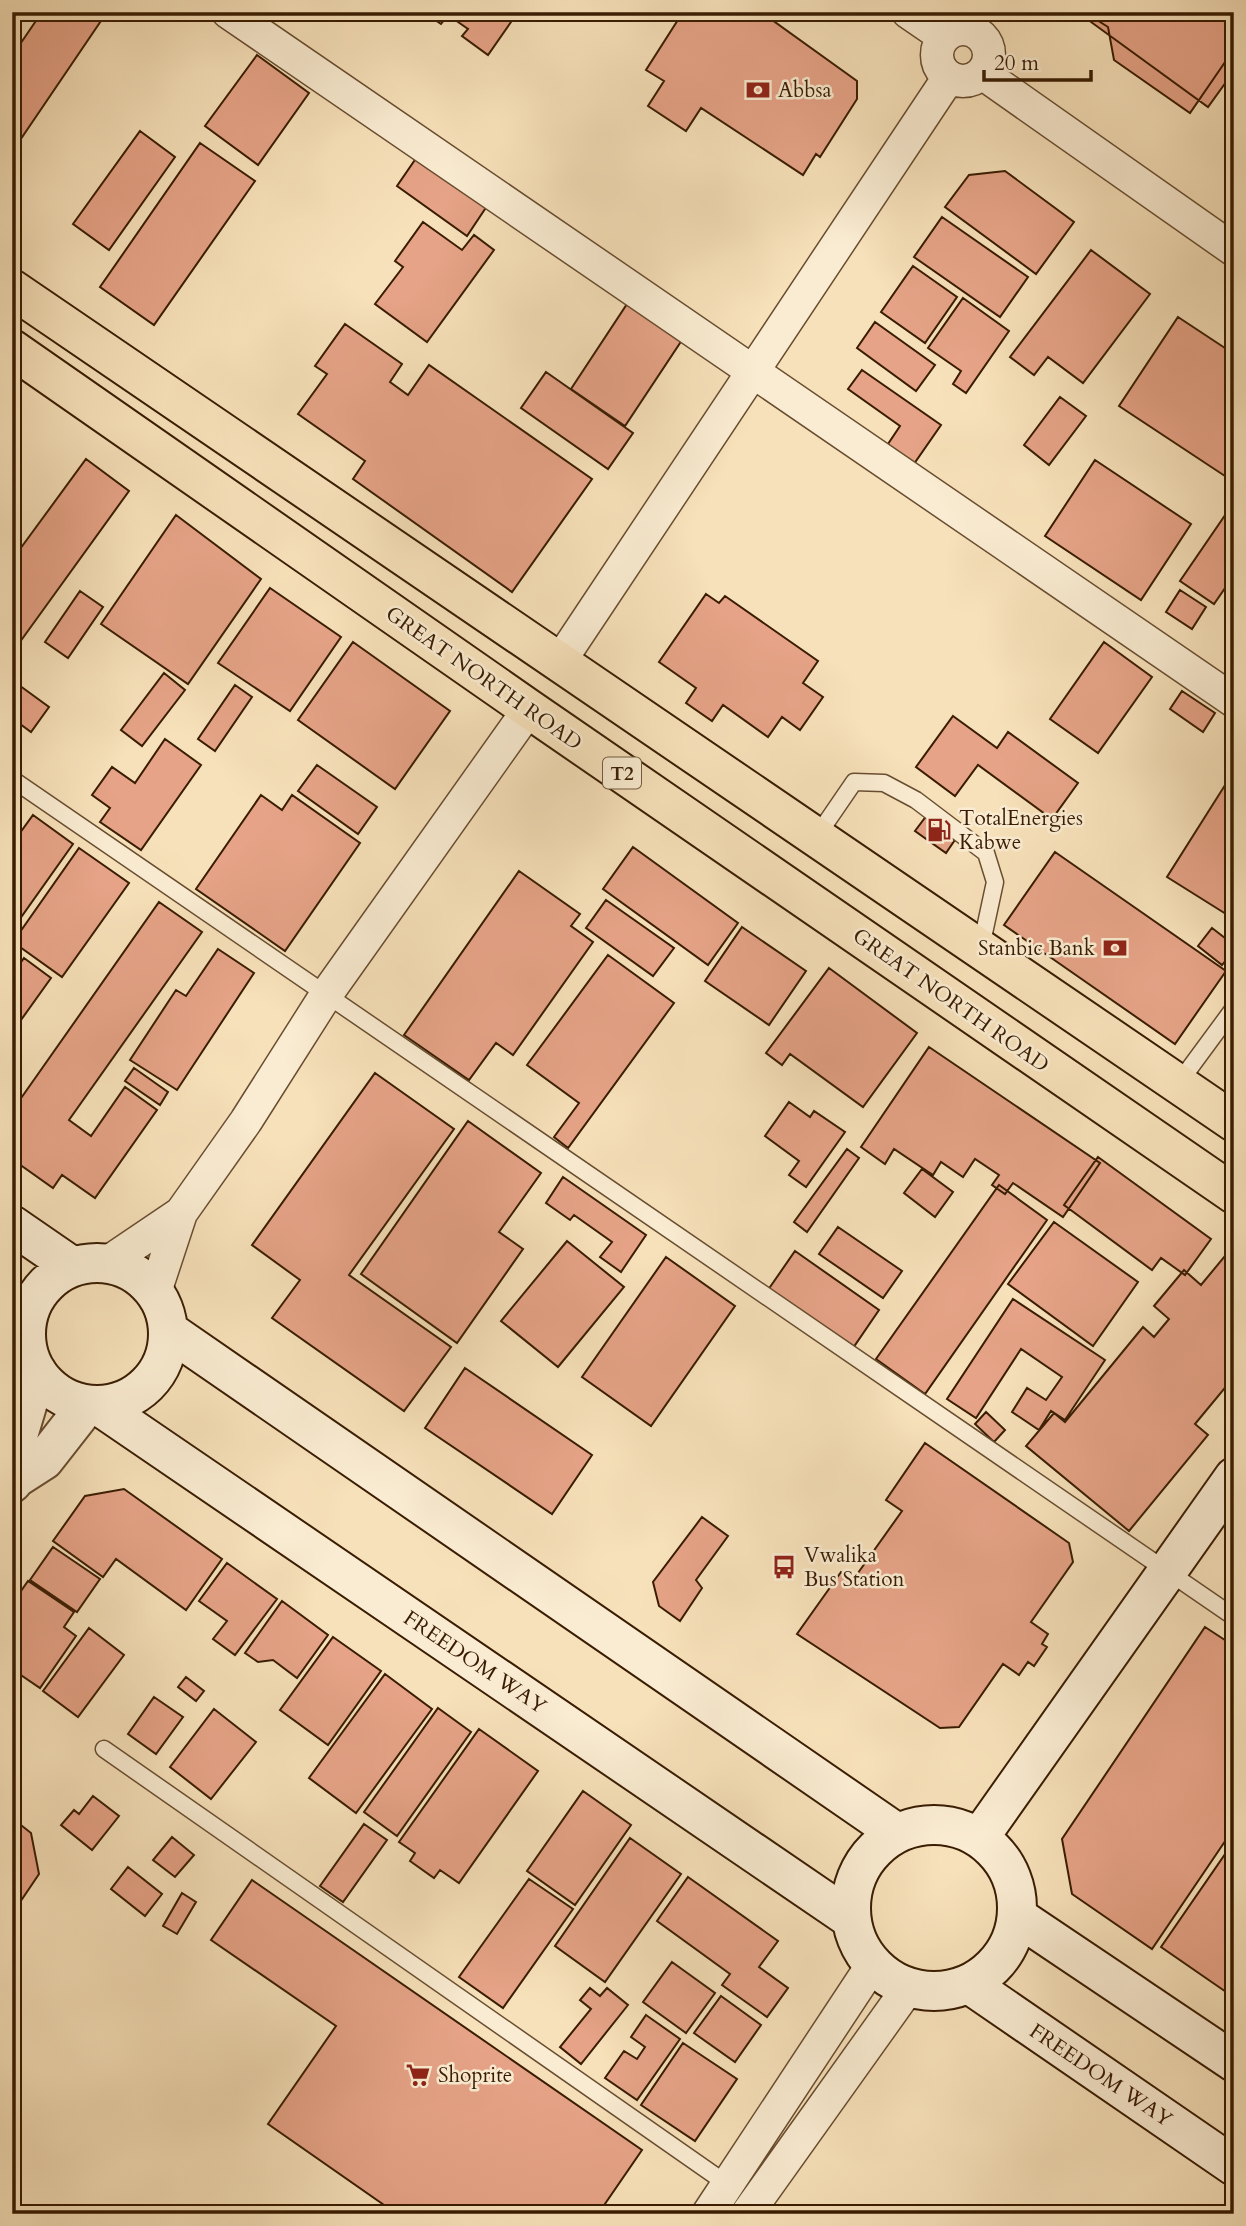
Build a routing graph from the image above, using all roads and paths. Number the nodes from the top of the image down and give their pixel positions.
1 (228, 12) edge
2 (908, 12) edge
3 (981, 22) edge
4 (943, 36) junction
5 (982, 73) junction
6 (949, 77) junction
7 (1234, 250) edge
8 (12, 289) edge
9 (12, 349) edge
10 (753, 372) junction
11 (560, 661) junction
12 (1234, 701) edge
13 (528, 709) junction
14 (12, 779) edge
15 (817, 836) junction
16 (981, 947) junction
17 (326, 995) junction
18 (949, 999) junction
19 (1060, 1003) junction
20 (1234, 1008) edge
21 (1021, 1048) junction
22 (1178, 1084) junction
23 (1234, 1122) edge
24 (1234, 1194) edge
25 (181, 1213) junction
26 (12, 1225) edge
27 (90, 1265) junction
28 (155, 1292) junction
29 (20, 1316) edge
30 (169, 1331) junction
31 (37, 1372) junction
32 (93, 1405) junction
33 (1234, 1477) edge
34 (14, 1480) edge
35 (1167, 1571) junction
36 (1234, 1617) edge
37 (104, 1749) dead end
38 (897, 1833) junction
39 (979, 1838) junction
40 (1018, 1917) junction
41 (851, 1919) junction
42 (873, 1964) junction
43 (969, 1984) junction
44 (909, 1987) junction
45 (1234, 2062) edge
46 (1234, 2166) edge
47 (727, 2184) junction
48 (708, 2214) edge
49 (747, 2214) edge

1 - 10 street
2 - 4 street
3 - 4 street
3 - 5 street
4 - 6 street
5 - 6 street
5 - 7 street
6 - 10 street
8 - 11 highway
9 - 13 highway, GREAT NORTH ROAD / T2
10 - 11 street
10 - 12 street
11 - 15 highway
13 - 17 street
13 - 18 highway, GREAT NORTH ROAD / T2
14 - 17 lane
15 - 16 highway
15 - 16 lane
16 - 18 highway
16 - 19 highway
17 - 25 street
17 - 35 lane
18 - 21 highway, GREAT NORTH ROAD / T2
19 - 21 highway
19 - 22 highway
20 - 22 lane
21 - 24 highway, GREAT NORTH ROAD / T2
22 - 23 highway
25 - 27 street
25 - 28 street
26 - 27 main road
27 - 28 main road
27 - 29 main road
28 - 30 main road
29 - 31 main road
30 - 32 main road
30 - 38 main road
31 - 32 main road
31 - 34 main road
32 - 34 main road
32 - 41 main road, FREEDOM WAY
33 - 35 main road
35 - 36 lane
35 - 39 main road
37 - 47 lane
38 - 39 main road
38 - 41 main road
39 - 40 main road
40 - 43 main road
40 - 45 main road
41 - 42 main road
42 - 44 main road
42 - 47 street
43 - 44 main road
43 - 46 main road, FREEDOM WAY
44 - 49 street
47 - 48 street

